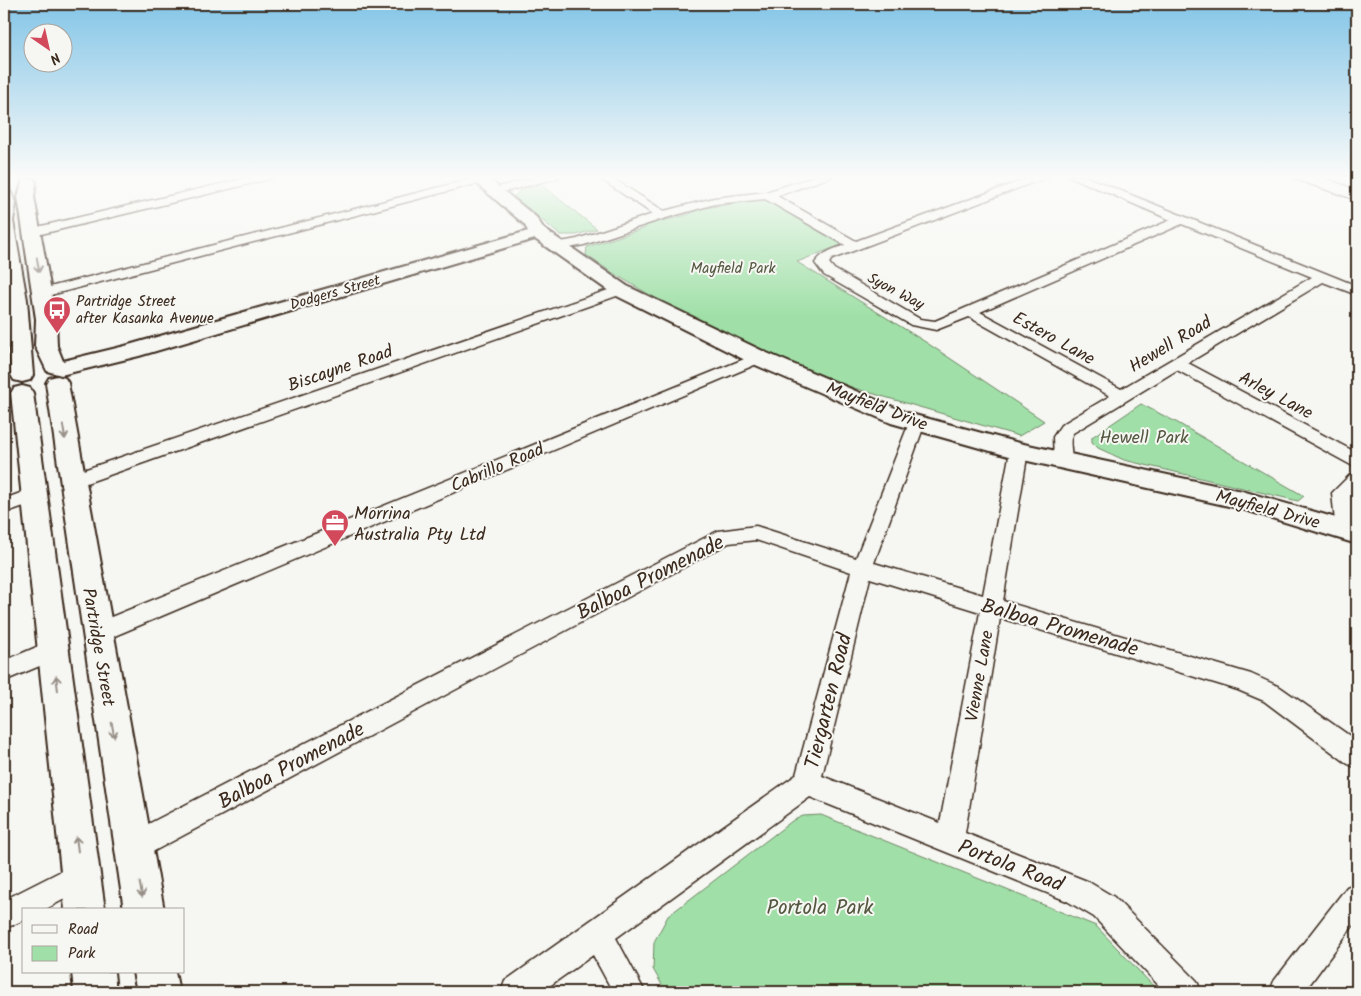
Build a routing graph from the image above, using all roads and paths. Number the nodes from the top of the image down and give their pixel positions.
1 (5, 222) edge
2 (31, 222) edge
3 (73, 222) edge
4 (323, 222) edge
5 (530, 222) edge
6 (639, 222) edge
7 (814, 222) edge
8 (918, 222) edge
9 (1175, 222) edge
10 (1187, 222) edge
11 (33, 232) junction
12 (538, 233) junction
13 (6, 238) edge
14 (559, 246) junction
15 (854, 246) junction
16 (1322, 277) junction
17 (620, 290) junction
18 (1357, 291) edge
19 (43, 293) junction
20 (10, 302) edge
21 (970, 312) junction
22 (759, 358) junction
23 (1176, 363) junction
24 (58, 374) junction
25 (14, 386) edge
26 (1121, 396) junction
27 (917, 423) junction
28 (1019, 451) junction
29 (1063, 461) junction
30 (1357, 461) edge
31 (1357, 479) edge
32 (72, 481) junction
33 (34, 496) junction
34 (4, 506) edge
35 (1351, 532) edge
36 (862, 568) junction
37 (991, 607) junction
38 (96, 633) junction
39 (53, 650) junction
40 (4, 671) edge
41 (1357, 756) edge
42 (807, 783) junction
43 (950, 842) junction
44 (133, 847) junction
45 (81, 875) junction
46 (1357, 897) edge
47 (85, 908) edge
48 (144, 908) edge
49 (4, 915) edge
50 (598, 934) junction
51 (93, 974) edge
52 (154, 974) edge
53 (96, 992) edge
54 (158, 992) edge
55 (516, 992) edge
56 (630, 992) edge
57 (1186, 992) edge
58 (1286, 992) edge

1 - 13 main road
2 - 11 main road, Partridge Street
3 - 11 street
4 - 19 street
5 - 12 main road, Mayfield Drive
6 - 14 street
7 - 15 street
8 - 15 street, Syon Way
9 - 21 street, Syon Way
10 - 16 street
11 -> 19 main road, Partridge Street
12 - 14 main road, Mayfield Drive
12 - 24 main road, Dodgers Street
13 - 20 main road
14 - 17 main road, Mayfield Drive
15 - 21 street, Syon Way
16 - 18 street
16 - 23 street, Hewell Road
17 - 22 main road, Mayfield Drive
17 - 32 street, Biscayne Road
19 - 24 main road, Partridge Street
20 - 25 main road
21 - 26 street, Estero Lane
22 - 27 main road, Mayfield Drive
22 - 38 street, Cabrillo Road
23 - 26 street, Hewell Road
23 - 30 street, Arley Lane
24 - 25 main road, Dodgers Street
24 -> 32 main road, Partridge Street
25 - 33 main road
26 - 29 street, Hewell Road
27 - 28 main road, Mayfield Drive
27 - 36 street, Tiergarten Road
28 - 29 main road, Mayfield Drive
28 - 37 street, Vienne Lane
29 - 35 main road, Mayfield Drive
31 - 35 street
32 - 38 main road, Partridge Street
33 - 34 street
33 - 39 main road
36 - 37 street, Balboa Promenade
36 - 42 street, Tiergarten Road
36 - 44 street, Balboa Promenade
37 - 41 street, Balboa Promenade
37 - 43 street, Vienne Lane
38 -> 44 main road, Partridge Street
39 - 40 street
45 -> 39 main road
42 - 43 street, Portola Road
42 - 50 street, Tiergarten Road
43 - 57 street, Portola Road
44 -> 48 main road, Partridge Street
45 - 47 main road
45 - 49 street
46 - 58 street
50 - 55 street, Tiergarten Road
50 - 56 street
51 - 53 main road
52 - 54 main road

